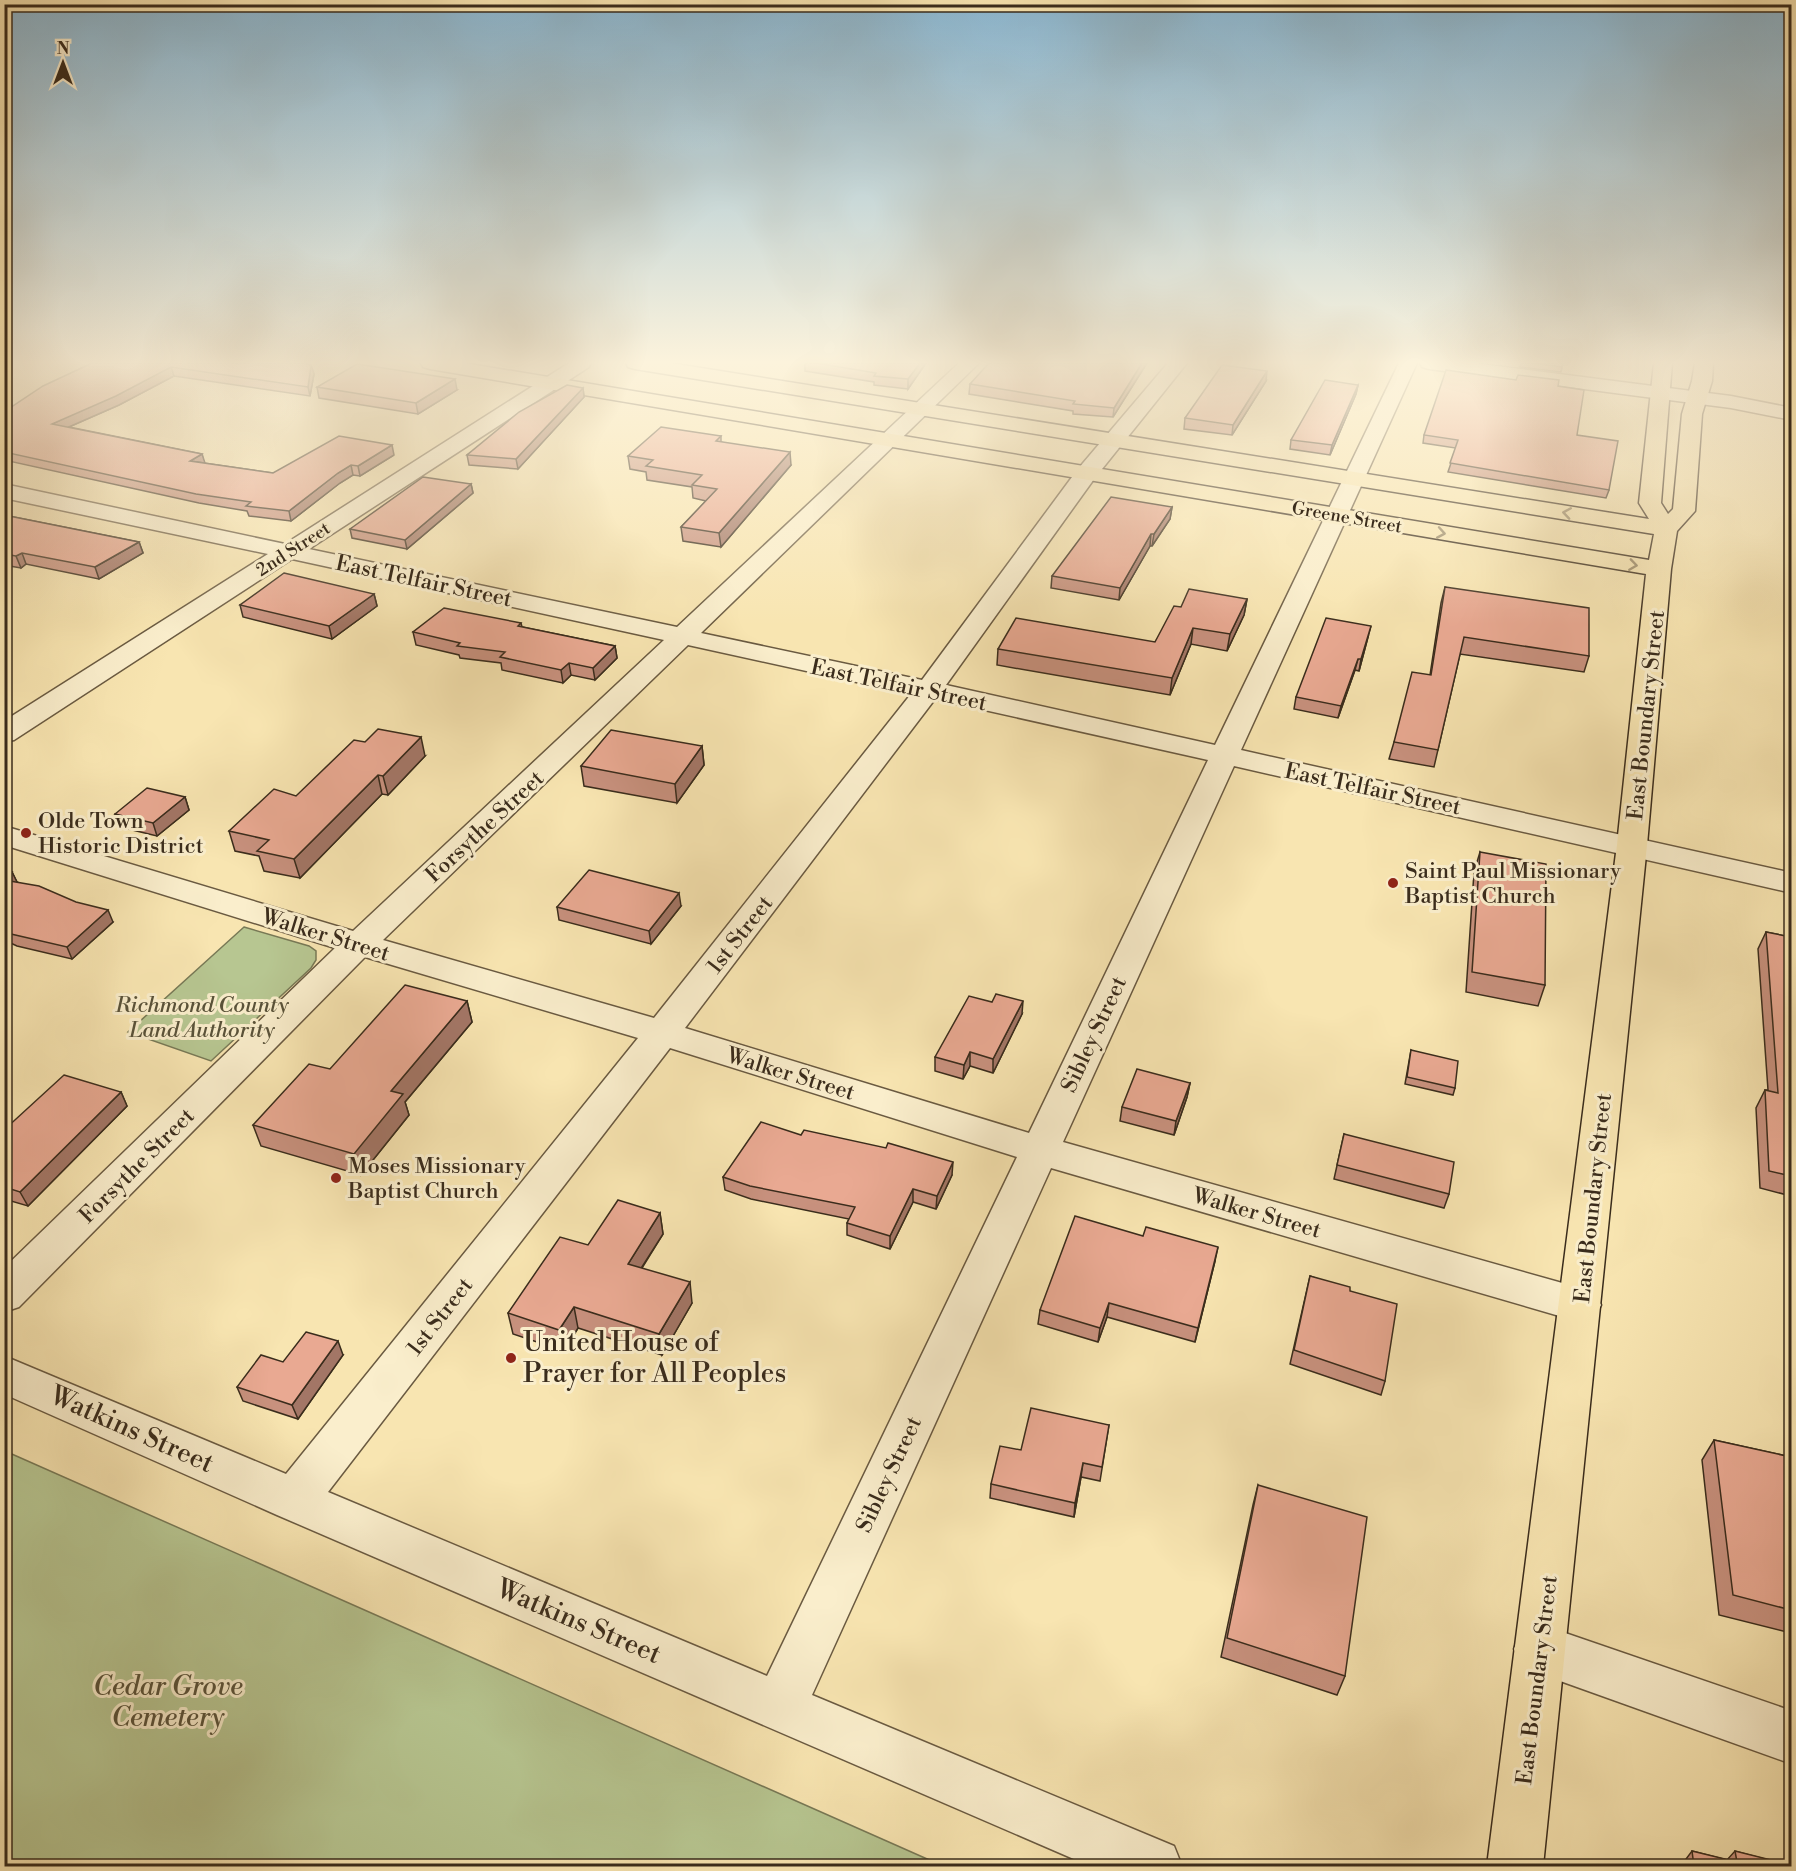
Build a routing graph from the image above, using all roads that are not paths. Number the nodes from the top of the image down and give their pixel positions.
1 (446, 450) edge
2 (878, 450) edge
3 (949, 450) edge
4 (1106, 450) edge
5 (1179, 450) edge
6 (1367, 450) edge
7 (1655, 450) edge
8 (1689, 450) edge
9 (1086, 474) junction
10 (1354, 478) junction
11 (4, 491) edge
12 (1336, 515) junction
13 (1666, 529) junction
14 (290, 551) junction
15 (1659, 569) junction
16 (684, 637) junction
17 (928, 691) junction
18 (4, 734) edge
19 (1224, 756) junction
20 (4, 836) edge
21 (1632, 845) junction
22 (1791, 883) edge
23 (359, 945) junction
24 (662, 1033) junction
25 (1039, 1150) junction
26 (4, 1295) edge
27 (1580, 1305) junction
28 (4, 1374) edge
29 (294, 1500) junction
30 (1539, 1648) junction
31 (780, 1706) junction
32 (1791, 1738) edge
33 (1154, 1866) edge
34 (1515, 1866) edge

1 - 14 street, 2nd Street
2 - 16 street, Forsythe Street
3 - 9 main road, Greene Street
4 - 9 street, 1st Street
5 - 10 main road, Greene Street
6 - 10 street, Sibley Street
7 - 13 main road
8 - 13 main road, East Boundary Street
9 - 12 main road, Greene Street
9 - 17 street, 1st Street
10 - 12 street, Sibley Street
13 -> 10 main road, Greene Street
11 - 14 street, East Telfair Street
12 -> 15 main road, Greene Street
12 - 19 street, Sibley Street
13 - 15 main road, East Boundary Street
14 - 16 street, East Telfair Street
14 - 18 street, 2nd Street
15 - 21 main road, East Boundary Street
16 - 17 street, East Telfair Street
16 - 23 street, Forsythe Street
17 - 19 street, East Telfair Street
17 - 24 street, 1st Street
19 - 21 street, East Telfair Street
19 - 25 street, Sibley Street
20 - 23 street, Walker Street
21 - 22 street, East Telfair Street
21 - 27 main road, East Boundary Street
23 - 24 street, Walker Street
23 - 26 street, Forsythe Street
24 - 25 street, Walker Street
24 - 29 street, 1st Street
25 - 27 street, Walker Street
25 - 31 street, Sibley Street
27 - 30 main road, East Boundary Street
28 - 29 street, Watkins Street
29 - 31 street, Watkins Street
30 - 32 street
30 - 34 main road, East Boundary Street
31 - 33 street, Watkins Street

